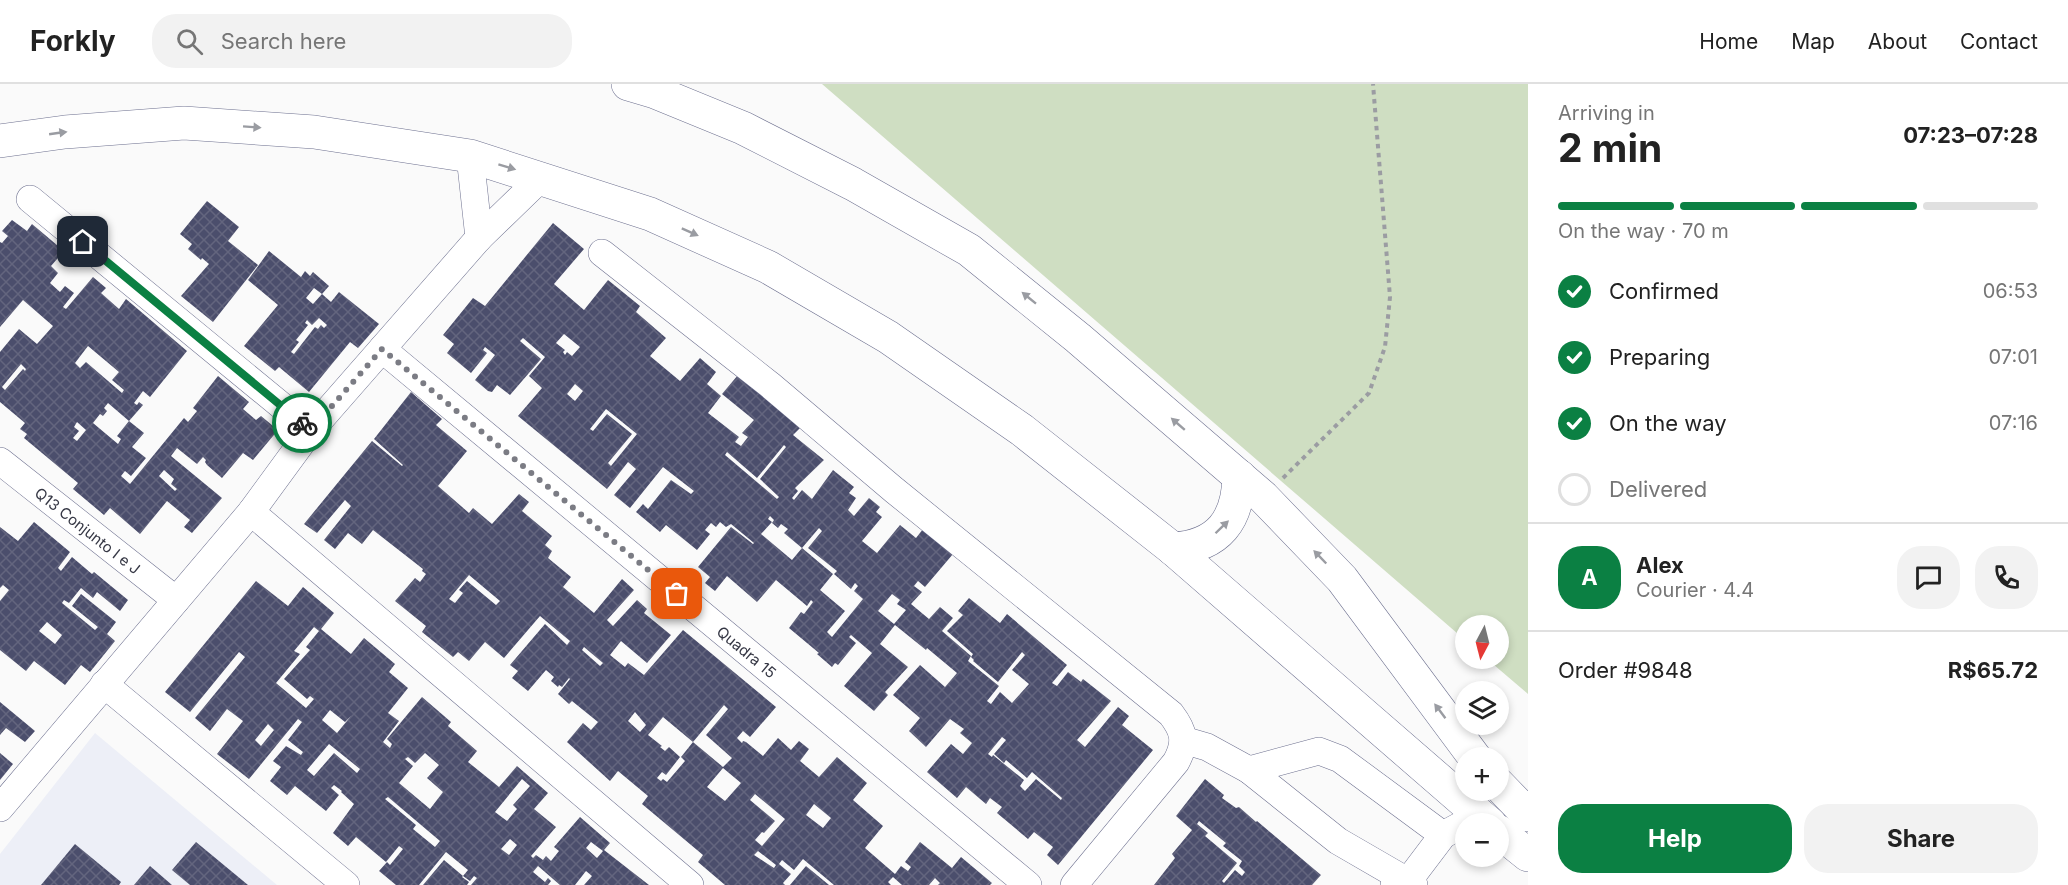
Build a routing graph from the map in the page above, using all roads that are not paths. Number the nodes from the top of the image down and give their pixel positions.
1 (628, 84) edge
2 (0, 141) edge
3 (470, 156) junction
4 (541, 178) junction
5 (30, 199) dead end
6 (479, 238) junction
7 (602, 253) dead end
8 (382, 349) junction
9 (311, 430) junction
10 (1, 463) edge
11 (1239, 476) junction
12 (251, 512) junction
13 (1173, 549) junction
14 (176, 600) junction
15 (104, 684) junction
16 (1183, 740) junction
17 (1467, 747) edge
18 (1249, 770) junction
19 (1509, 795) edge
20 (0, 808) edge
21 (1478, 813) edge
22 (1528, 815) edge
23 (1455, 832) edge
24 (1443, 835) junction
25 (1509, 839) edge
26 (1528, 855) edge
27 (1406, 884) edge
28 (346, 885) edge
29 (690, 885) edge
30 (1028, 885) edge
31 (1074, 885) edge

11 -> 1 highway
2 -> 3 highway
3 -> 4 highway
3 - 6 street
4 - 6 street
4 -> 13 highway
5 - 9 street
6 - 8 street
7 - 16 street
8 - 9 street
8 - 30 street, Quadra 15
9 - 12 street
10 - 14 street, Q13 Conjunto I e J
13 -> 11 highway
17 -> 11 highway
12 - 14 street
12 - 29 street
13 - 21 highway
14 - 15 street
15 - 20 street
15 - 28 street
16 - 18 street
16 - 31 street
18 - 24 street
18 - 27 street
19 - 22 highway
23 - 24 street
24 - 27 street
25 - 26 highway

